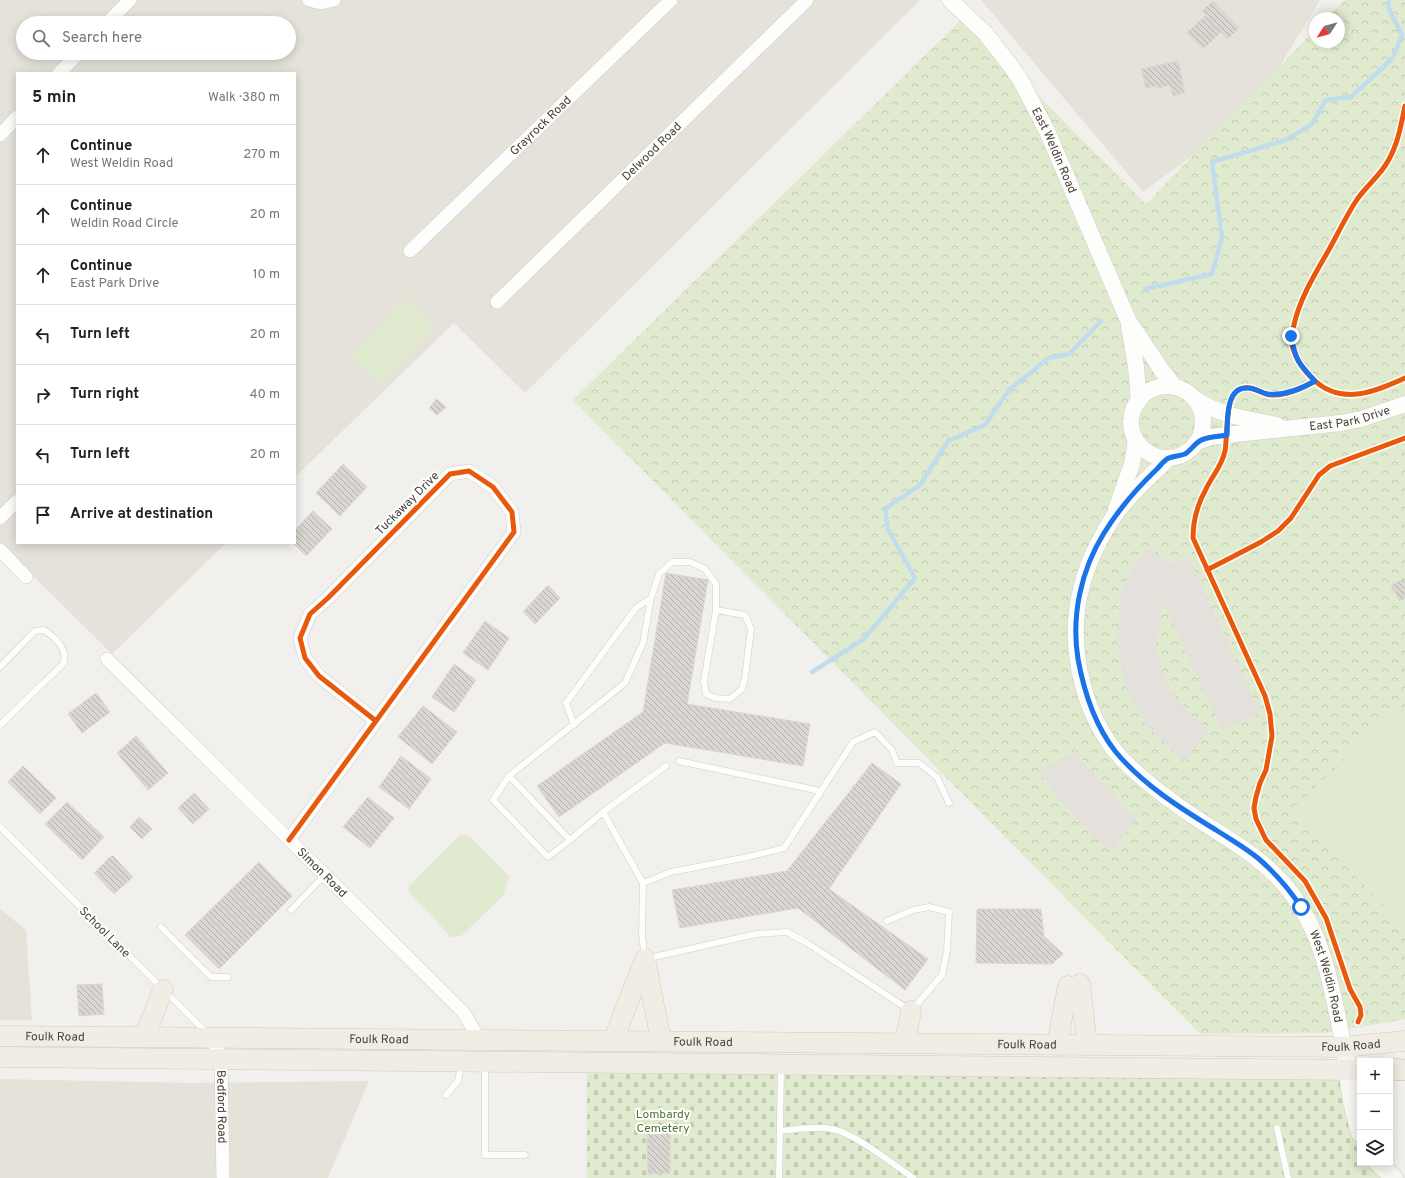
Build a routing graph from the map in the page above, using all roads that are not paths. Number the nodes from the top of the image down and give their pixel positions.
1 (130, 0) edge
2 (309, 0) edge
3 (334, 0) edge
4 (671, 0) edge
5 (807, 0) edge
6 (950, 0) edge
7 (114, 16) edge
8 (72, 60) edge
9 (60, 72) edge
10 (16, 118) edge
11 (0, 135) edge
12 (410, 250) dead end
13 (497, 302) dead end
14 (1128, 320) junction
15 (1175, 387) junction
16 (1139, 400) junction
17 (1196, 400) junction
18 (1405, 404) edge
19 (1294, 428) junction
20 (1136, 440) junction
21 (1197, 442) junction
22 (1169, 458) junction
23 (16, 502) edge
24 (0, 518) edge
25 (1113, 518) junction
26 (0, 550) edge
27 (26, 577) dead end
28 (651, 598) junction
29 (716, 610) junction
30 (107, 659) dead end
31 (0, 666) edge
32 (376, 721) junction
33 (0, 725) edge
34 (574, 725) junction
35 (679, 761) dead end
36 (666, 766) dead end
37 (509, 776) junction
38 (820, 791) junction
39 (949, 803) dead end
40 (603, 812) junction
41 (0, 827) edge
42 (289, 840) junction
43 (570, 840) junction
44 (325, 875) junction
45 (643, 883) junction
46 (291, 910) dead end
47 (887, 921) dead end
48 (161, 927) dead end
49 (645, 960) junction
50 (228, 977) dead end
51 (163, 990) junction
52 (911, 1011) junction
53 (0, 1036) edge
54 (139, 1037) junction
55 (211, 1037) junction
56 (480, 1040) junction
57 (613, 1041) junction
58 (661, 1041) junction
59 (1405, 1041) edge
60 (781, 1043) junction
61 (905, 1043) junction
62 (1057, 1045) junction
63 (1087, 1045) junction
64 (1344, 1047) junction
65 (0, 1057) edge
66 (221, 1058) junction
67 (461, 1062) junction
68 (486, 1062) junction
69 (1405, 1063) edge
70 (782, 1065) junction
71 (1393, 1067) edge
72 (1393, 1068) edge
73 (1354, 1070) edge
74 (1405, 1070) edge
75 (446, 1094) dead end
76 (1278, 1128) dead end
77 (1359, 1130) edge
78 (780, 1131) junction
79 (525, 1155) dead end
80 (1381, 1166) edge
81 (223, 1178) edge
82 (779, 1178) edge
83 (913, 1178) edge
84 (1288, 1178) edge
85 (1394, 1178) edge

1 - 7 street
2 - 3 street
4 - 12 street, Grayrock Road
5 - 13 street, Delwood Road
6 - 14 street, East Weldin Road
8 - 9 street
10 - 11 street
14 - 15 street, East Weldin Road
14 - 16 street, East Weldin Road
15 - 16 street
15 - 17 street
16 - 20 street
17 - 19 street, East Park Drive
17 - 21 street
18 - 19 street, East Park Drive
19 - 21 street, East Park Drive
20 - 22 street
20 - 25 street, West Weldin Road
21 - 22 street
22 - 25 street, West Weldin Road
23 - 24 street
25 - 64 street, West Weldin Road
26 - 27 street
28 - 29 lane
28 - 34 lane
28 - 34 lane
29 - 29 lane
30 - 42 street, Simon Road
31 - 33 lane
32 - 32 street, Tuckaway Drive
32 - 42 street, Tuckaway Drive
34 - 37 lane
35 - 38 lane
36 - 40 lane
37 - 43 lane
37 - 43 lane
38 - 39 lane
38 - 45 lane
40 - 43 lane
40 - 45 lane
41 - 51 lane, School Lane
42 - 44 street, Simon Road
44 - 46 lane
44 - 56 street, Simon Road
45 - 49 lane
47 - 52 lane
48 - 50 lane
49 - 52 lane
49 - 57 main road
49 - 58 main road
51 - 54 main road
51 - 55 lane, School Lane
52 - 61 main road
53 - 54 main road, Foulk Road
54 - 55 main road, Foulk Road
55 - 56 main road, Foulk Road
55 - 66 street, Bedford Road
56 - 57 main road, Foulk Road
57 - 58 main road, Foulk Road
58 - 60 main road, Foulk Road
59 - 64 main road, Foulk Road
60 - 61 main road, Foulk Road
60 - 70 street
61 - 62 main road, Foulk Road
62 - 63 main road, Foulk Road
62 - 63 main road
63 - 64 main road, Foulk Road
64 - 73 main road, West Weldin Road
65 - 66 main road, Foulk Road
66 - 67 main road, Foulk Road
66 - 81 street, Bedford Road
67 - 68 main road, Foulk Road
67 - 75 lane
68 - 70 main road, Foulk Road
68 - 79 lane
69 - 71 main road
70 - 73 main road, Foulk Road
70 - 78 lane
72 - 74 highway
73 - 77 main road, West Weldin Road
76 - 84 lane
78 - 82 lane
78 - 83 lane
80 - 85 main road

